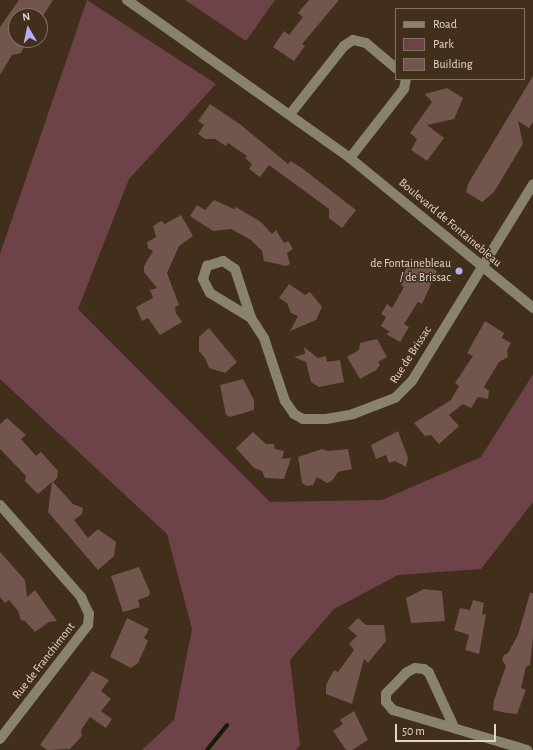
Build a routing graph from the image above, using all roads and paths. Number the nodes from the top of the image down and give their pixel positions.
1 (127, 0) edge
2 (395, 67) edge
3 (406, 80) edge
4 (291, 113) junction
5 (350, 158) junction
6 (533, 184) edge
7 (482, 266) junction
8 (533, 308) edge
9 (251, 318) junction
10 (0, 505) edge
11 (454, 727) junction
12 (0, 739) edge
13 (527, 750) edge

1 - 4 street, Boulevard de Fontainebleau
2 - 4 street
3 - 5 street
4 - 5 street, Boulevard de Fontainebleau
5 - 7 street, Boulevard de Fontainebleau
6 - 7 street, Rue de Brissac
7 - 8 street, Boulevard de Fontainebleau
7 - 9 street, Rue de Brissac
9 - 9 street, Rue de Brissac
10 - 12 street, Rue de Franchimont
11 - 11 street
11 - 13 street

